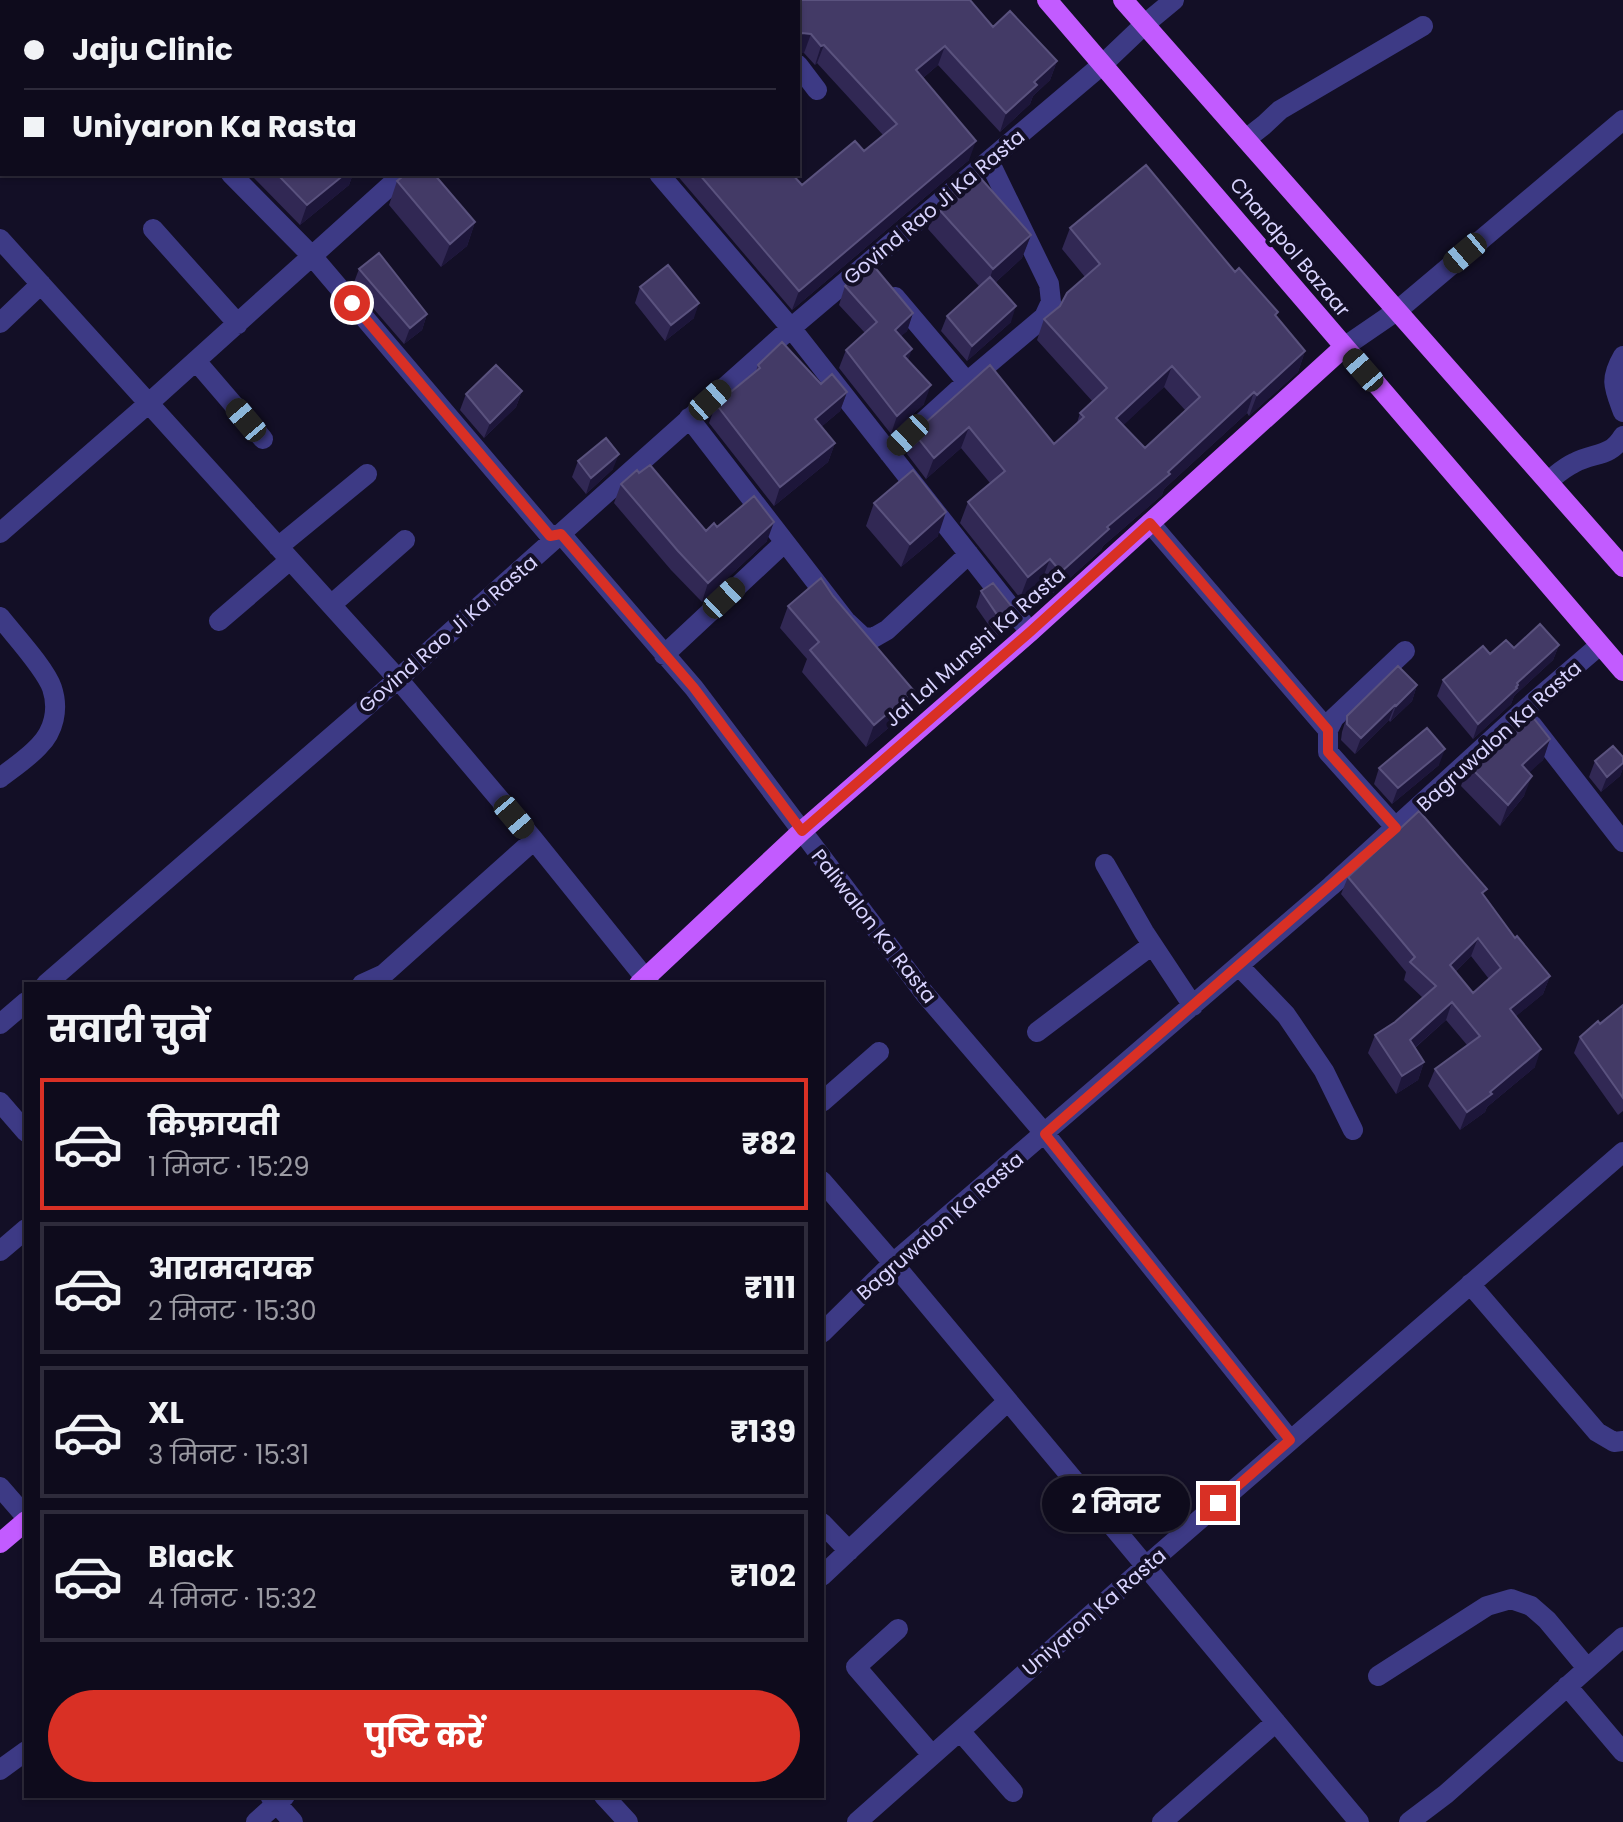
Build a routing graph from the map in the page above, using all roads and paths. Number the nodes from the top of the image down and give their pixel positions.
1 (1047, 0) edge
2 (1123, 0) edge
3 (1174, 0) edge
4 (1145, 24) junction
5 (1423, 26) dead end
6 (1103, 64) junction
7 (800, 68) edge
8 (817, 90) dead end
9 (1623, 120) edge
10 (1246, 139) junction
11 (989, 161) junction
12 (235, 176) edge
13 (401, 176) edge
14 (661, 176) edge
15 (153, 229) dead end
16 (0, 239) edge
17 (312, 256) junction
18 (877, 276) junction
19 (41, 284) junction
20 (1398, 310) junction
21 (0, 323) edge
22 (238, 324) junction
23 (791, 328) junction
24 (1344, 347) junction
25 (1623, 356) edge
26 (196, 361) junction
27 (967, 382) junction
28 (149, 403) junction
29 (1623, 412) edge
30 (689, 418) junction
31 (1623, 436) edge
32 (263, 439) dead end
33 (889, 453) junction
34 (367, 474) dead end
35 (1548, 481) junction
36 (1150, 523) junction
37 (0, 533) edge
38 (561, 534) junction
39 (405, 540) dead end
40 (785, 542) junction
41 (284, 553) junction
42 (969, 554) junction
43 (1623, 567) edge
44 (331, 605) junction
45 (0, 617) edge
46 (219, 621) dead end
47 (1030, 632) junction
48 (1600, 645) junction
49 (1405, 651) dead end
50 (664, 655) junction
51 (1623, 671) edge
52 (398, 679) junction
53 (1522, 712) junction
54 (1328, 730) junction
55 (0, 778) edge
56 (1396, 828) junction
57 (802, 831) junction
58 (534, 840) junction
59 (1623, 842) edge
60 (1105, 864) dead end
61 (1152, 945) junction
62 (1239, 966) junction
63 (48, 982) edge
64 (366, 982) edge
65 (645, 982) edge
66 (24, 1004) edge
67 (1193, 1006) junction
68 (0, 1024) edge
69 (1037, 1032) dead end
70 (879, 1052) dead end
71 (824, 1100) edge
72 (0, 1102) edge
73 (24, 1130) edge
74 (1353, 1130) dead end
75 (1045, 1134) junction
76 (1623, 1152) edge
77 (824, 1183) edge
78 (24, 1231) edge
79 (0, 1251) edge
80 (893, 1263) junction
81 (1470, 1284) junction
82 (824, 1331) edge
83 (1008, 1401) junction
84 (1290, 1440) junction
85 (1623, 1441) edge
86 (0, 1487) edge
87 (24, 1517) edge
88 (24, 1521) edge
89 (824, 1525) edge
90 (0, 1543) edge
91 (849, 1551) junction
92 (1146, 1566) junction
93 (824, 1574) edge
94 (898, 1629) dead end
95 (1623, 1637) edge
96 (1587, 1668) junction
97 (1378, 1676) dead end
98 (1567, 1686) junction
99 (1276, 1722) junction
100 (960, 1731) junction
101 (24, 1752) edge
102 (1623, 1752) edge
103 (932, 1755) junction
104 (0, 1770) edge
105 (1013, 1792) dead end
106 (278, 1798) edge
107 (609, 1798) edge
108 (1171, 1819) edge
109 (256, 1822) edge
110 (293, 1822) edge
111 (628, 1822) edge
112 (857, 1822) edge
113 (1359, 1822) edge
114 (1409, 1822) edge

1 - 6 main road, Chandpol Bazaar
2 - 4 main road, Chandpol Bazaar
3 - 4 street, Govind Rao Ji Ka Rasta
4 - 6 street, Govind Rao Ji Ka Rasta
4 - 10 main road, Chandpol Bazaar
5 - 10 street
6 - 11 street, Govind Rao Ji Ka Rasta
6 - 24 main road, Chandpol Bazaar
7 - 8 street
9 - 20 street
10 - 20 main road, Chandpol Bazaar
11 - 18 street, Govind Rao Ji Ka Rasta
11 - 27 street
12 - 17 street, Paliwalon Ka Rasta
13 - 17 street
14 - 23 street
15 - 22 street
16 - 19 street
17 - 22 street
17 - 38 street, Paliwalon Ka Rasta
18 - 23 street, Govind Rao Ji Ka Rasta
18 - 27 street
19 - 21 street
19 - 28 street
20 - 24 street
20 - 35 main road, Chandpol Bazaar
22 - 26 street
23 - 30 street, Govind Rao Ji Ka Rasta
23 - 33 street
24 - 36 main road, Jai Lal Munshi Ka Rasta
24 - 48 main road, Chandpol Bazaar
25 - 29 street
26 - 28 street
26 - 32 street
27 - 33 street
28 - 37 street
28 - 41 street
30 - 38 street, Govind Rao Ji Ka Rasta
30 - 40 street
31 - 35 street
33 - 42 street
34 - 41 street
35 - 43 main road, Chandpol Bazaar
36 - 47 main road, Jai Lal Munshi Ka Rasta
36 - 54 street
38 - 50 street, Paliwalon Ka Rasta
38 - 52 street, Govind Rao Ji Ka Rasta
39 - 44 street
40 - 42 street
40 - 50 street
41 - 44 street
41 - 46 street
42 - 47 street
44 - 52 street
45 - 55 street
47 - 57 main road, Jai Lal Munshi Ka Rasta
48 - 51 main road, Chandpol Bazaar
48 - 53 street, Bagruwalon Ka Rasta
49 - 54 street
50 - 57 street, Paliwalon Ka Rasta
52 - 58 street
52 - 63 street, Govind Rao Ji Ka Rasta
53 - 56 street, Bagruwalon Ka Rasta
53 - 59 street
54 - 56 street
56 - 62 street, Bagruwalon Ka Rasta
57 - 65 main road, Jai Lal Munshi Ka Rasta
57 - 75 street, Paliwalon Ka Rasta
58 - 64 street
58 - 65 street
60 - 61 street
61 - 67 street
61 - 69 street
62 - 67 street, Bagruwalon Ka Rasta
62 - 74 street
66 - 68 street
67 - 75 street, Bagruwalon Ka Rasta
70 - 71 street
72 - 73 street
75 - 80 street, Bagruwalon Ka Rasta
75 - 84 street, Paliwalon Ka Rasta
76 - 81 street, Uniyaron Ka Rasta
77 - 80 street
78 - 79 street
80 - 82 street, Bagruwalon Ka Rasta
80 - 83 street
81 - 84 street, Uniyaron Ka Rasta
81 - 85 street
83 - 91 street
83 - 92 street
84 - 92 street, Uniyaron Ka Rasta
86 - 87 street
88 - 90 main road
89 - 91 street
91 - 93 street
92 - 99 street
92 - 100 street, Uniyaron Ka Rasta
94 - 103 street
95 - 96 street
96 - 97 street
96 - 98 street
98 - 102 street
98 - 114 street
99 - 108 street
99 - 113 street
100 - 103 street, Uniyaron Ka Rasta
100 - 105 street
101 - 104 street
103 - 112 street, Uniyaron Ka Rasta
106 - 109 street
106 - 110 street
107 - 111 street

